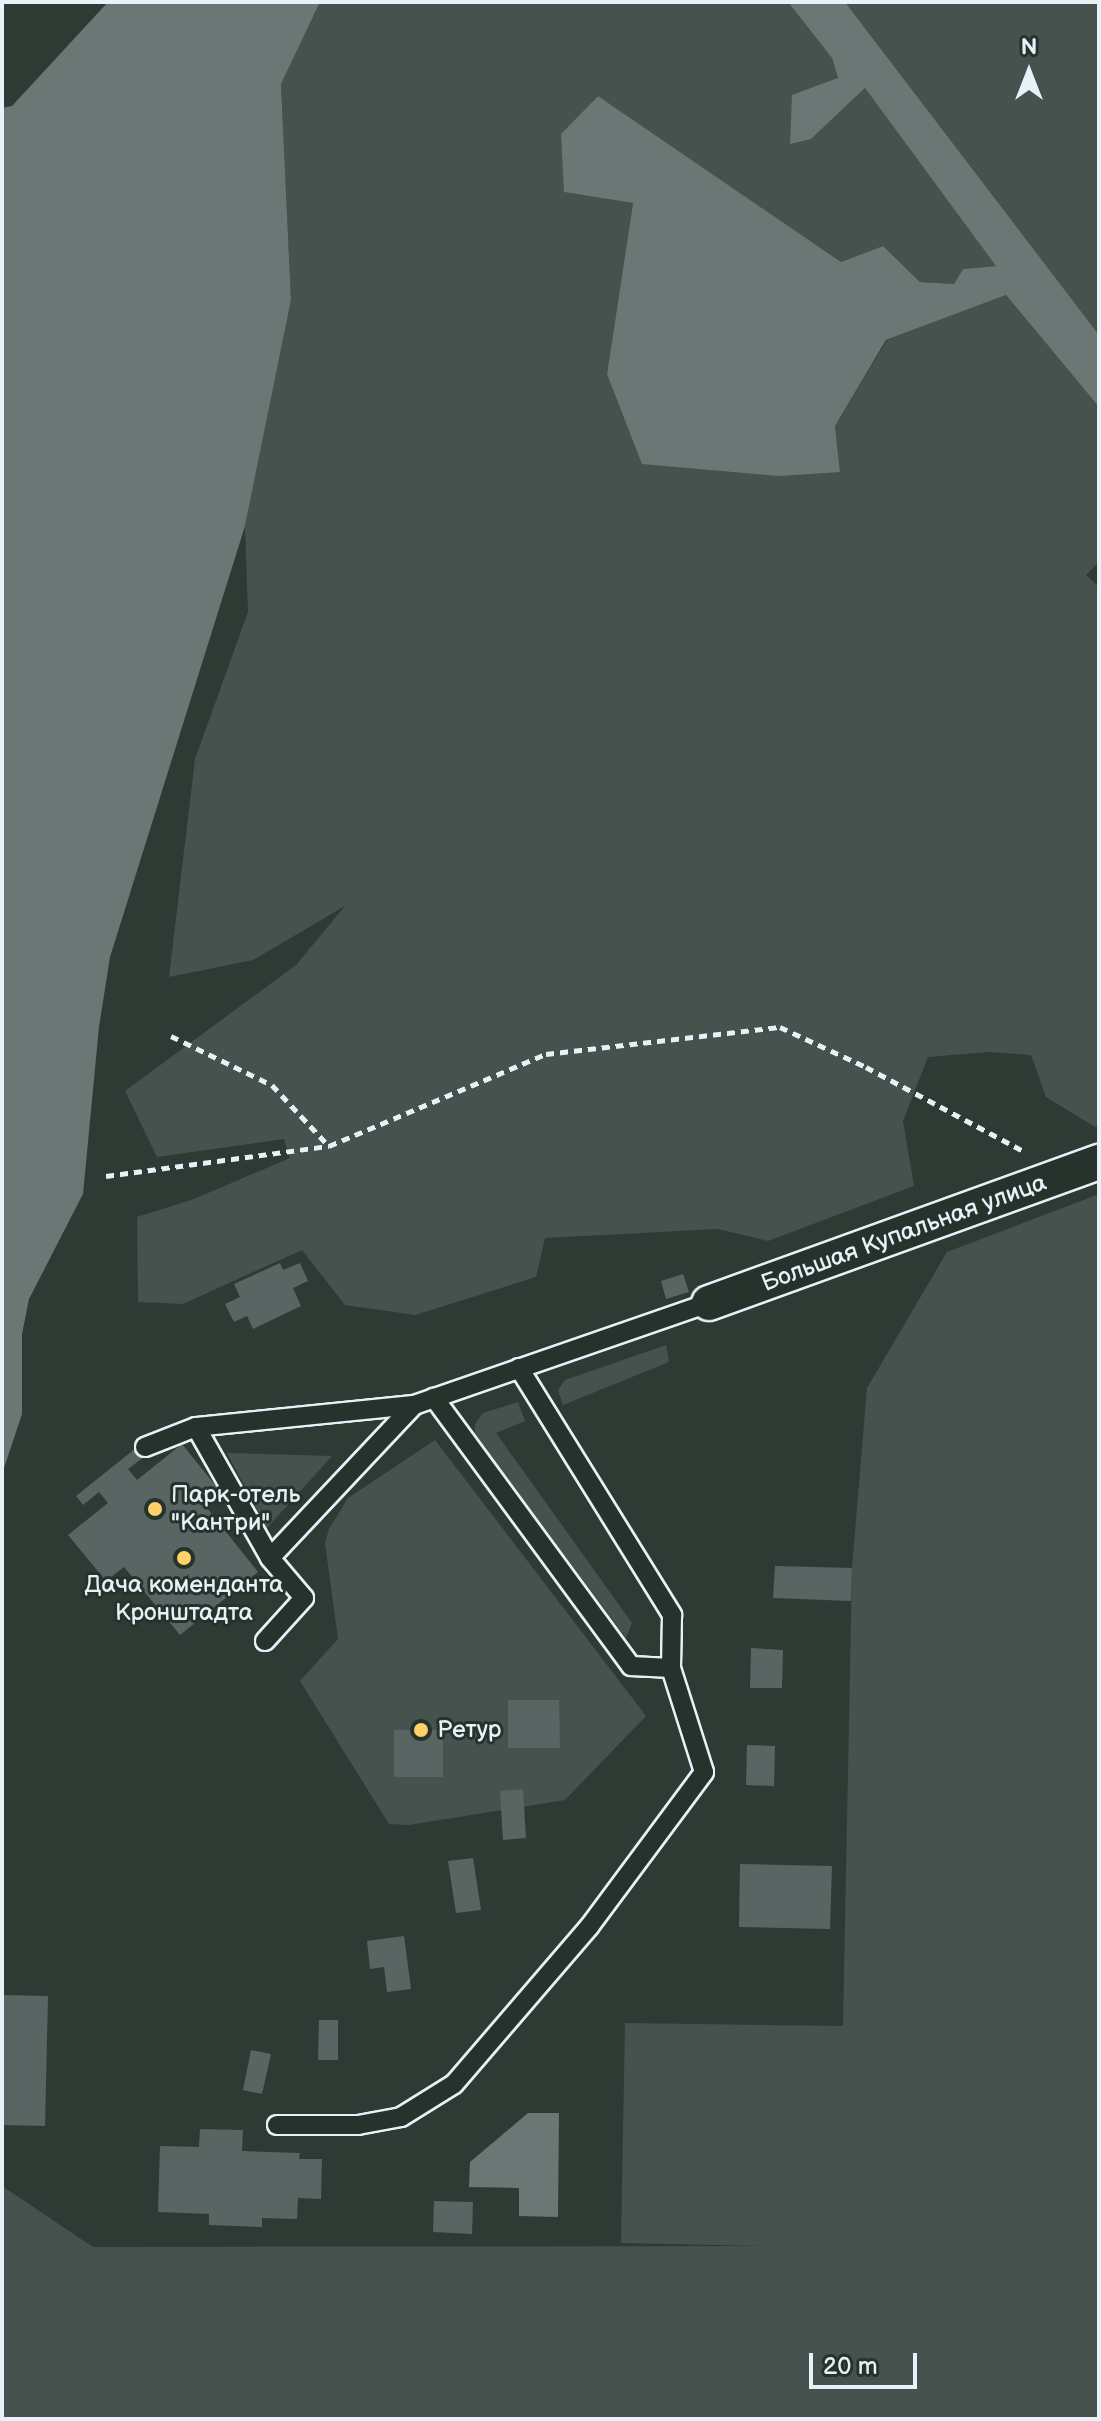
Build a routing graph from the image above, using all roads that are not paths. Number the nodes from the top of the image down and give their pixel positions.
1 (1099, 1162) edge
2 (709, 1303) joint
3 (519, 1368) junction
4 (434, 1398) junction
5 (414, 1405) junction
6 (196, 1427) junction
7 (145, 1447) dead end
8 (270, 1558) junction
9 (265, 1641) dead end
10 (671, 1668) junction
11 (277, 2125) dead end

1 - 2 street, Большая Купальная улица
2 - 3 lane
3 - 4 lane
3 - 10 lane
4 - 5 lane
4 - 10 lane
5 - 6 lane
5 - 8 lane
6 - 7 lane
6 - 8 lane
8 - 9 lane
10 - 11 lane

